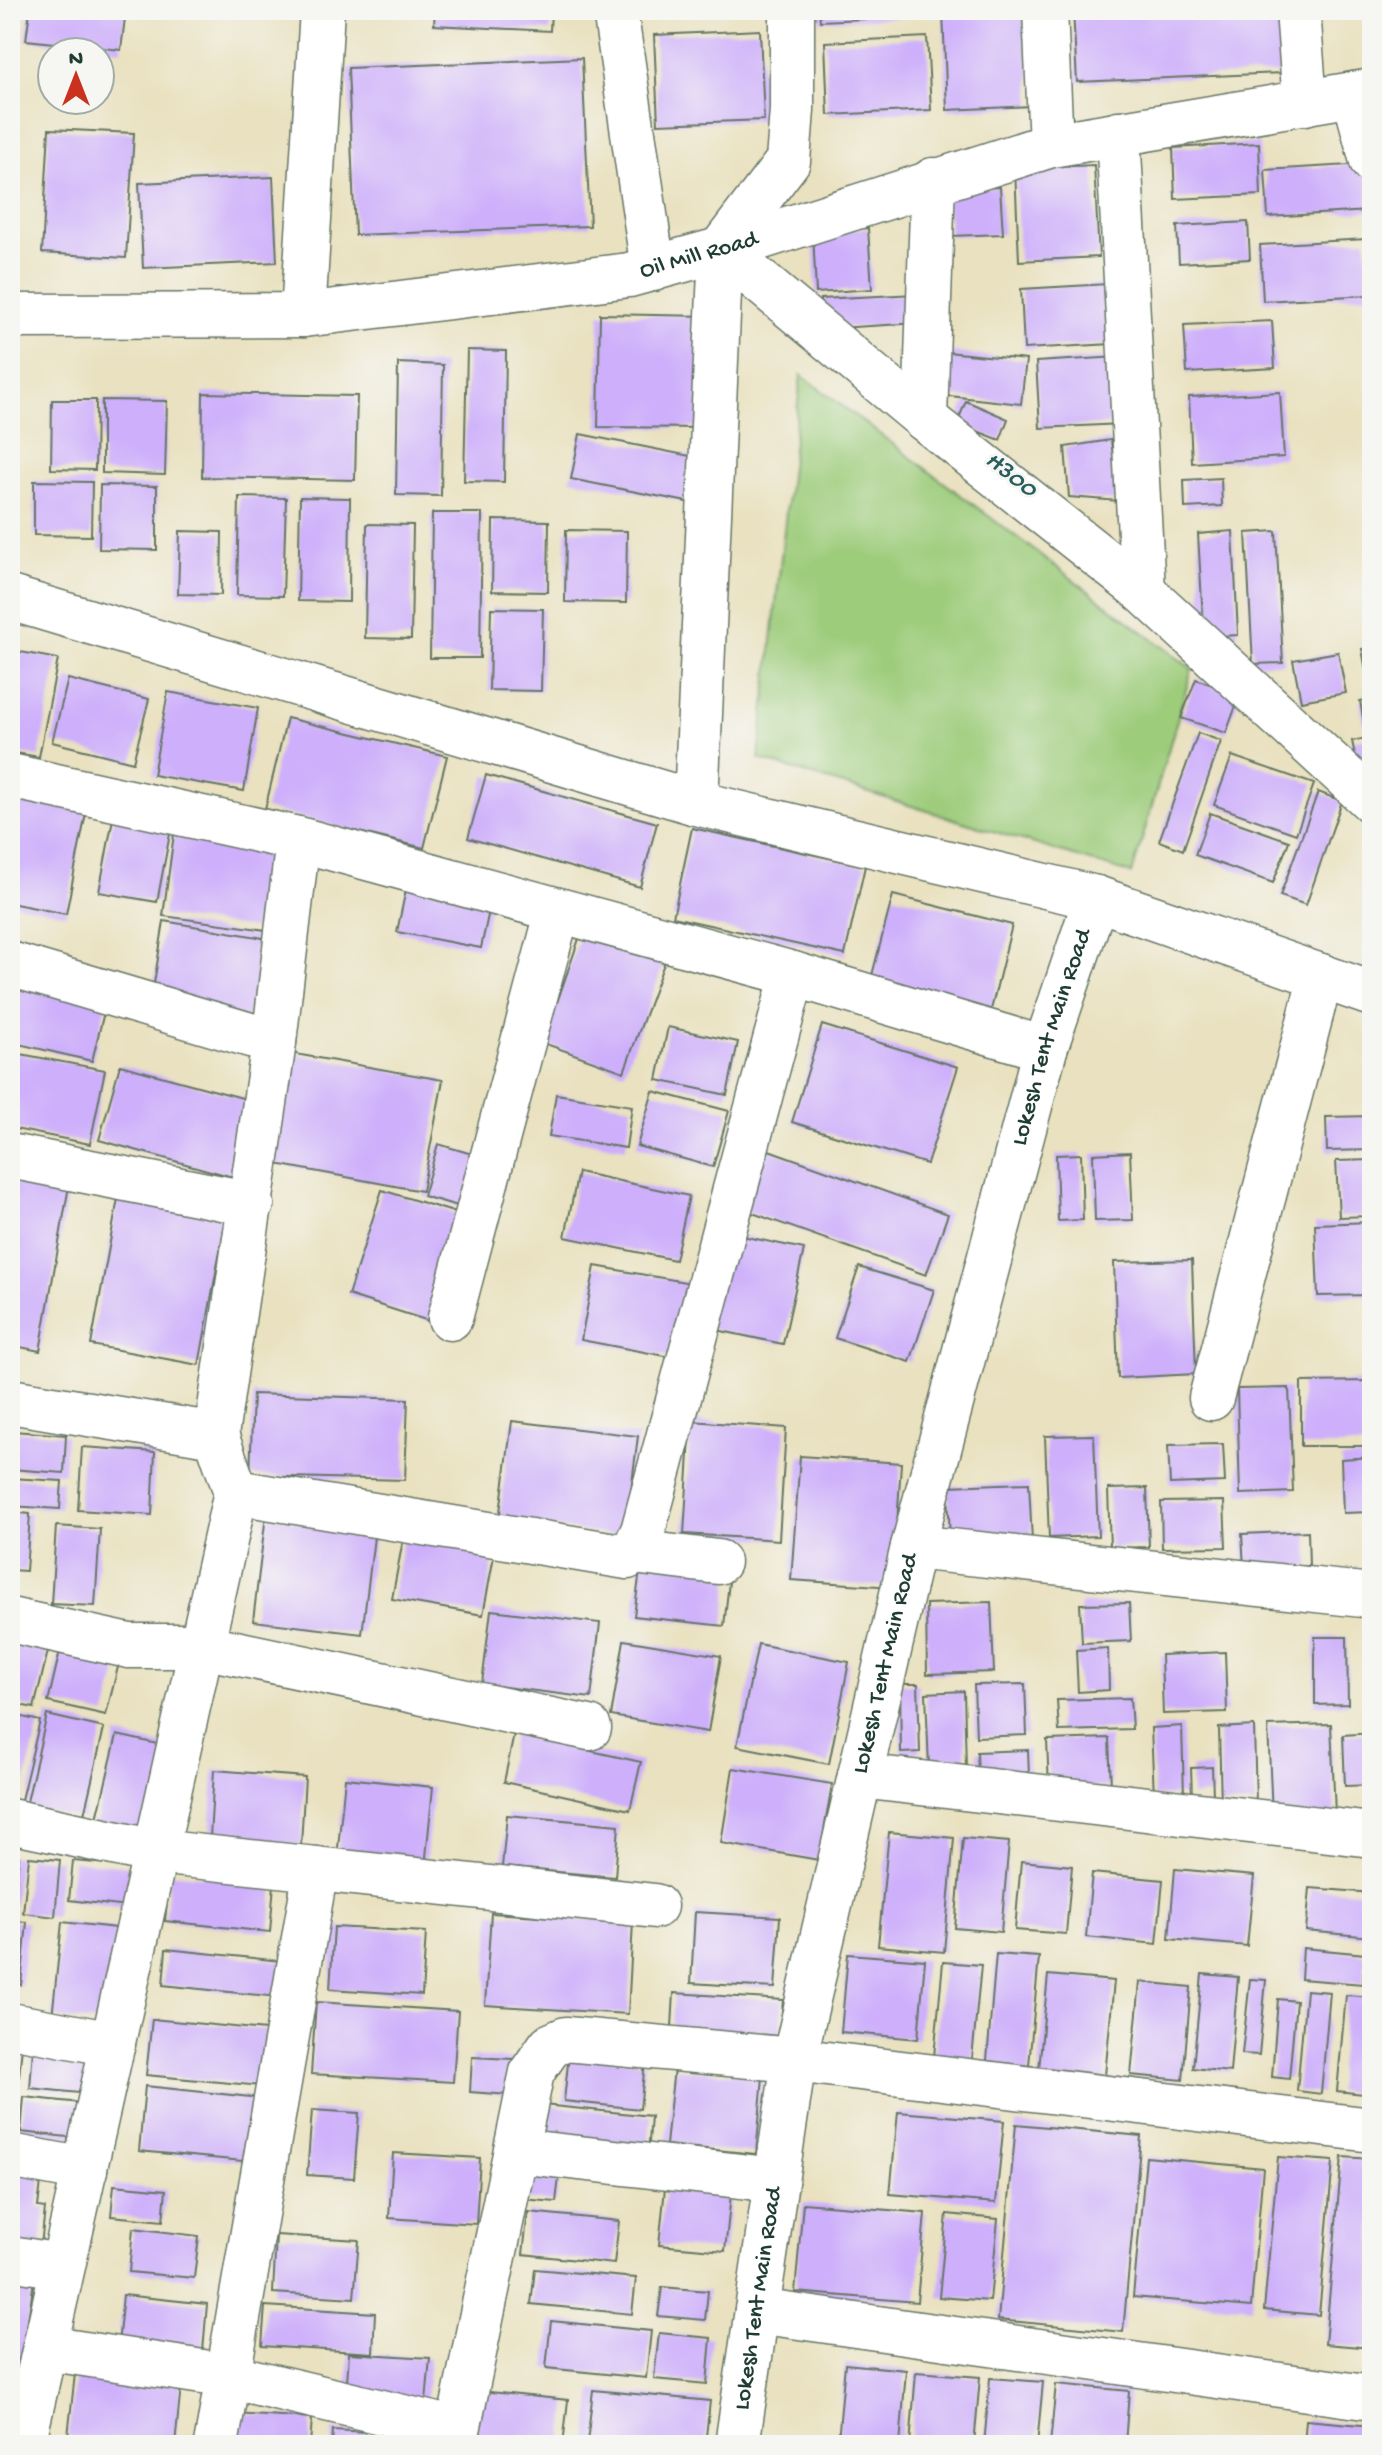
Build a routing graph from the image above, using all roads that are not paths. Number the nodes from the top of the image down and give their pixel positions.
1 (322, 10) edge
2 (615, 10) edge
3 (792, 10) edge
4 (1045, 10) edge
5 (1298, 10) edge
6 (1363, 93) edge
7 (1305, 103) junction
8 (1118, 133) junction
9 (1051, 145) junction
10 (1372, 161) edge
11 (933, 180) junction
12 (721, 249) junction
13 (653, 269) junction
14 (303, 315) junction
15 (10, 316) edge
16 (925, 419) junction
17 (1143, 591) junction
18 (10, 598) edge
19 (10, 776) edge
20 (1372, 801) edge
21 (696, 803) junction
22 (298, 839) junction
23 (1096, 898) junction
24 (558, 910) junction
25 (10, 964) edge
26 (793, 974) junction
27 (1321, 976) junction
28 (1372, 994) edge
29 (274, 1042) junction
30 (1045, 1049) junction
31 (10, 1156) edge
32 (252, 1204) junction
33 (450, 1318) dead end
34 (1211, 1398) dead end
35 (10, 1401) edge
36 (216, 1435) junction
37 (236, 1492) junction
38 (913, 1547) junction
39 (633, 1552) junction
40 (718, 1562) dead end
41 (1372, 1596) edge
42 (10, 1620) edge
43 (202, 1646) junction
44 (589, 1728) dead end
45 (860, 1776) junction
46 (10, 1821) edge
47 (1372, 1835) edge
48 (156, 1852) junction
49 (316, 1869) junction
50 (655, 1906) dead end
51 (10, 2025) edge
52 (113, 2044) junction
53 (794, 2060) junction
54 (1372, 2130) edge
55 (516, 2151) junction
56 (10, 2156) edge
57 (85, 2170) junction
58 (776, 2180) junction
59 (10, 2258) edge
60 (61, 2266) junction
61 (757, 2311) junction
62 (30, 2372) edge
63 (229, 2376) junction
64 (1372, 2398) edge
65 (456, 2438) edge
66 (23, 2445) edge
67 (216, 2445) edge
68 (737, 2445) edge

1 - 14 street
2 - 13 street
3 - 12 street
4 - 9 street
5 - 7 street
6 - 7 street, Oil Mill Road
6 - 10 street
7 - 8 street, Oil Mill Road
8 - 9 street, Oil Mill Road
8 - 17 street
9 - 11 street, Oil Mill Road
11 - 12 street, Oil Mill Road
11 - 16 street
12 - 13 street, Oil Mill Road
12 - 16 street
12 - 21 street
13 - 14 street, Oil Mill Road
14 - 15 street, Oil Mill Road
16 - 17 street
17 - 20 street
18 - 21 street
19 - 22 street
21 - 23 street
22 - 24 street
22 - 29 street
23 - 27 street
23 - 30 street, Lokesh Tent Main Road
24 - 26 street
24 - 33 street
25 - 29 street
26 - 30 street
26 - 39 street
27 - 28 street
27 - 34 street
29 - 32 street
30 - 38 street, Lokesh Tent Main Road
31 - 32 street
32 - 36 street
35 - 36 street
36 - 37 street
37 - 39 street
37 - 43 street
38 - 41 street
38 - 45 street, Lokesh Tent Main Road
39 - 40 street
42 - 43 street
43 - 44 street
43 - 48 street
45 - 47 street
45 - 53 street, Lokesh Tent Main Road
46 - 48 street
48 - 49 street
48 - 52 street
49 - 50 street
49 - 63 street
51 - 52 street
52 - 57 street
53 - 54 street
53 - 55 street
53 - 58 street, Lokesh Tent Main Road
55 - 58 street
55 - 65 street
56 - 57 street
57 - 60 street
58 - 61 street, Lokesh Tent Main Road
59 - 60 street
60 - 62 street
61 - 64 street
61 - 68 street, Lokesh Tent Main Road
62 - 63 street
62 - 66 street
63 - 65 street
63 - 67 street

